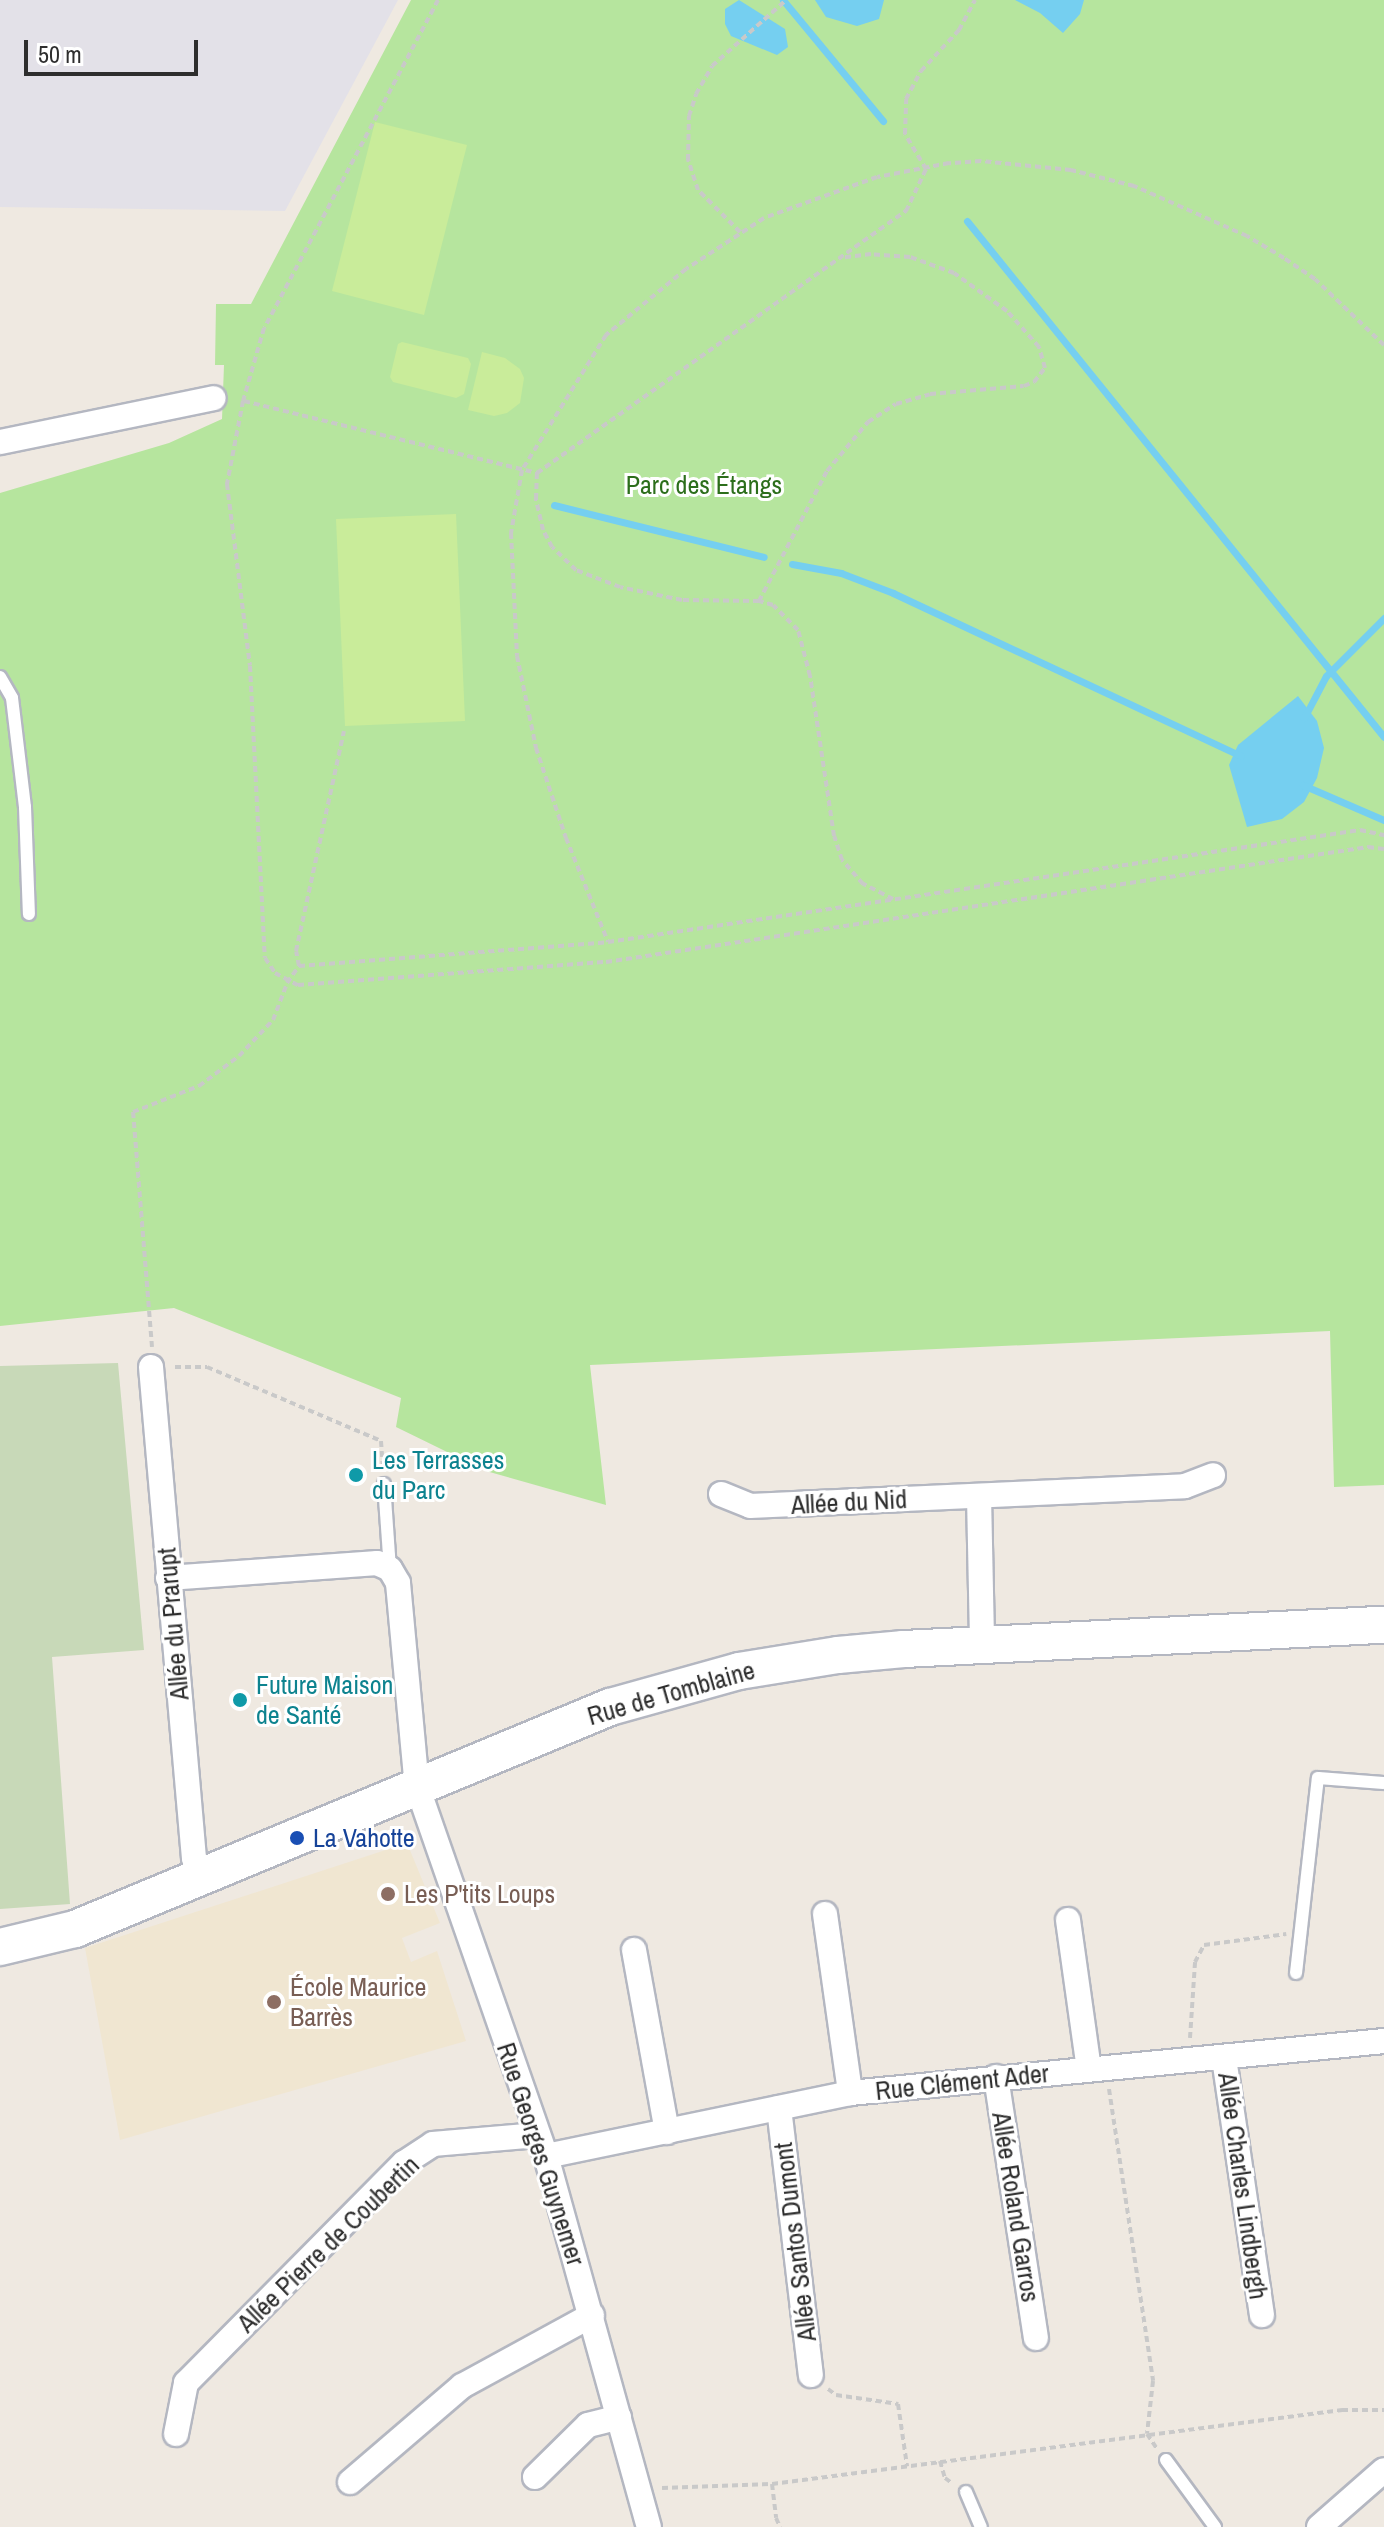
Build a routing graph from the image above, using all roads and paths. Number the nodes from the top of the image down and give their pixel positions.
1 (438, 0) edge
2 (786, 0) edge
3 (975, 0) edge
4 (926, 169) junction
5 (740, 232) junction
6 (837, 258) junction
7 (1384, 345) edge
8 (214, 398) joint
9 (243, 401) junction
10 (0, 442) edge
11 (522, 470) junction
12 (537, 473) junction
13 (759, 601) junction
14 (0, 677) edge
15 (344, 731) dead end
16 (1384, 835) edge
17 (1384, 849) edge
18 (896, 900) junction
19 (29, 914) dead end
20 (608, 942) junction
21 (299, 966) junction
22 (287, 983) junction
23 (151, 1367) junction
24 (1213, 1475) dead end
25 (384, 1484) joint
26 (721, 1494) dead end
27 (979, 1496) junction
28 (390, 1569) junction
29 (168, 1578) junction
30 (1384, 1625) edge
31 (982, 1644) junction
32 (1384, 1783) edge
33 (417, 1786) junction
34 (200, 1879) junction
35 (825, 1914) dead end
36 (1068, 1920) dead end
37 (1300, 1933) junction
38 (0, 1947) edge
39 (634, 1950) dead end
40 (1296, 1973) dead end
41 (1384, 2041) edge
42 (1224, 2058) junction
43 (1188, 2061) junction
44 (1097, 2068) junction
45 (996, 2077) junction
46 (850, 2093) junction
47 (779, 2108) junction
48 (667, 2132) junction
49 (542, 2146) junction
50 (592, 2315) junction
51 (1262, 2315) dead end
52 (1036, 2338) dead end
53 (811, 2375) joint
54 (1384, 2410) edge
55 (619, 2417) junction
56 (176, 2434) dead end
57 (1147, 2434) junction
58 (1166, 2460) dead end
59 (940, 2461) junction
60 (907, 2466) junction
61 (1384, 2470) edge
62 (535, 2477) dead end
63 (350, 2482) dead end
64 (772, 2484) junction
65 (640, 2491) junction
66 (966, 2492) joint
67 (649, 2527) edge
68 (780, 2527) edge
69 (981, 2527) edge
70 (1215, 2527) edge
71 (1319, 2527) edge

1 - 9 path
2 - 5 path
3 - 4 path
4 - 5 path
4 - 6 path
4 - 7 path
5 - 11 path
6 - 12 path
6 - 13 path
8 - 9 path
8 - 10 street
9 - 11 path
9 - 22 path
11 - 12 path
11 - 20 path
12 - 13 path
13 - 18 path
14 - 19 lane
15 - 21 path
16 - 18 path
17 - 22 path
18 - 20 path
20 - 21 path
21 - 22 path
22 - 23 path
23 - 25 path
23 - 29 street, Allée du Prarupt
24 - 27 street, Allée du Nid
25 - 28 lane
26 - 27 street, Allée du Nid
27 - 31 street
28 - 29 street
28 - 33 street, Rue Georges Guynemer
29 - 34 street, Allée du Prarupt
30 - 31 main road, Rue de Tomblaine
31 - 33 main road, Rue de Tomblaine
32 - 37 lane
33 - 34 main road, Rue de Tomblaine
33 - 49 street, Rue Georges Guynemer
34 - 38 main road, Rue de Tomblaine
35 - 46 street
36 - 44 street
37 - 40 lane
37 - 43 path
39 - 48 street
41 - 42 street, Rue Clément Ader
42 - 43 street, Rue Clément Ader
42 - 51 street, Allée Charles Lindbergh
43 - 44 street, Rue Clément Ader
44 - 45 street, Rue Clément Ader
44 - 57 path
45 - 46 street, Rue Clément Ader
45 - 52 street, Allée Roland Garros
46 - 47 street, Rue Clément Ader
47 - 48 street, Rue Clément Ader
47 - 53 street, Allée Santos Dumont
48 - 49 street, Rue Clément Ader
49 - 50 street, Rue Georges Guynemer
49 - 56 street, Allée Pierre de Coubertin
50 - 55 street, Rue Georges Guynemer
50 - 63 street
53 - 60 path
54 - 57 path
55 - 62 street
55 - 65 street, Rue Georges Guynemer
57 - 59 path
58 - 70 lane
59 - 60 path
59 - 66 path
60 - 64 path
61 - 71 street
64 - 65 path
64 - 68 path
65 - 67 street, Rue Georges Guynemer
66 - 69 lane

